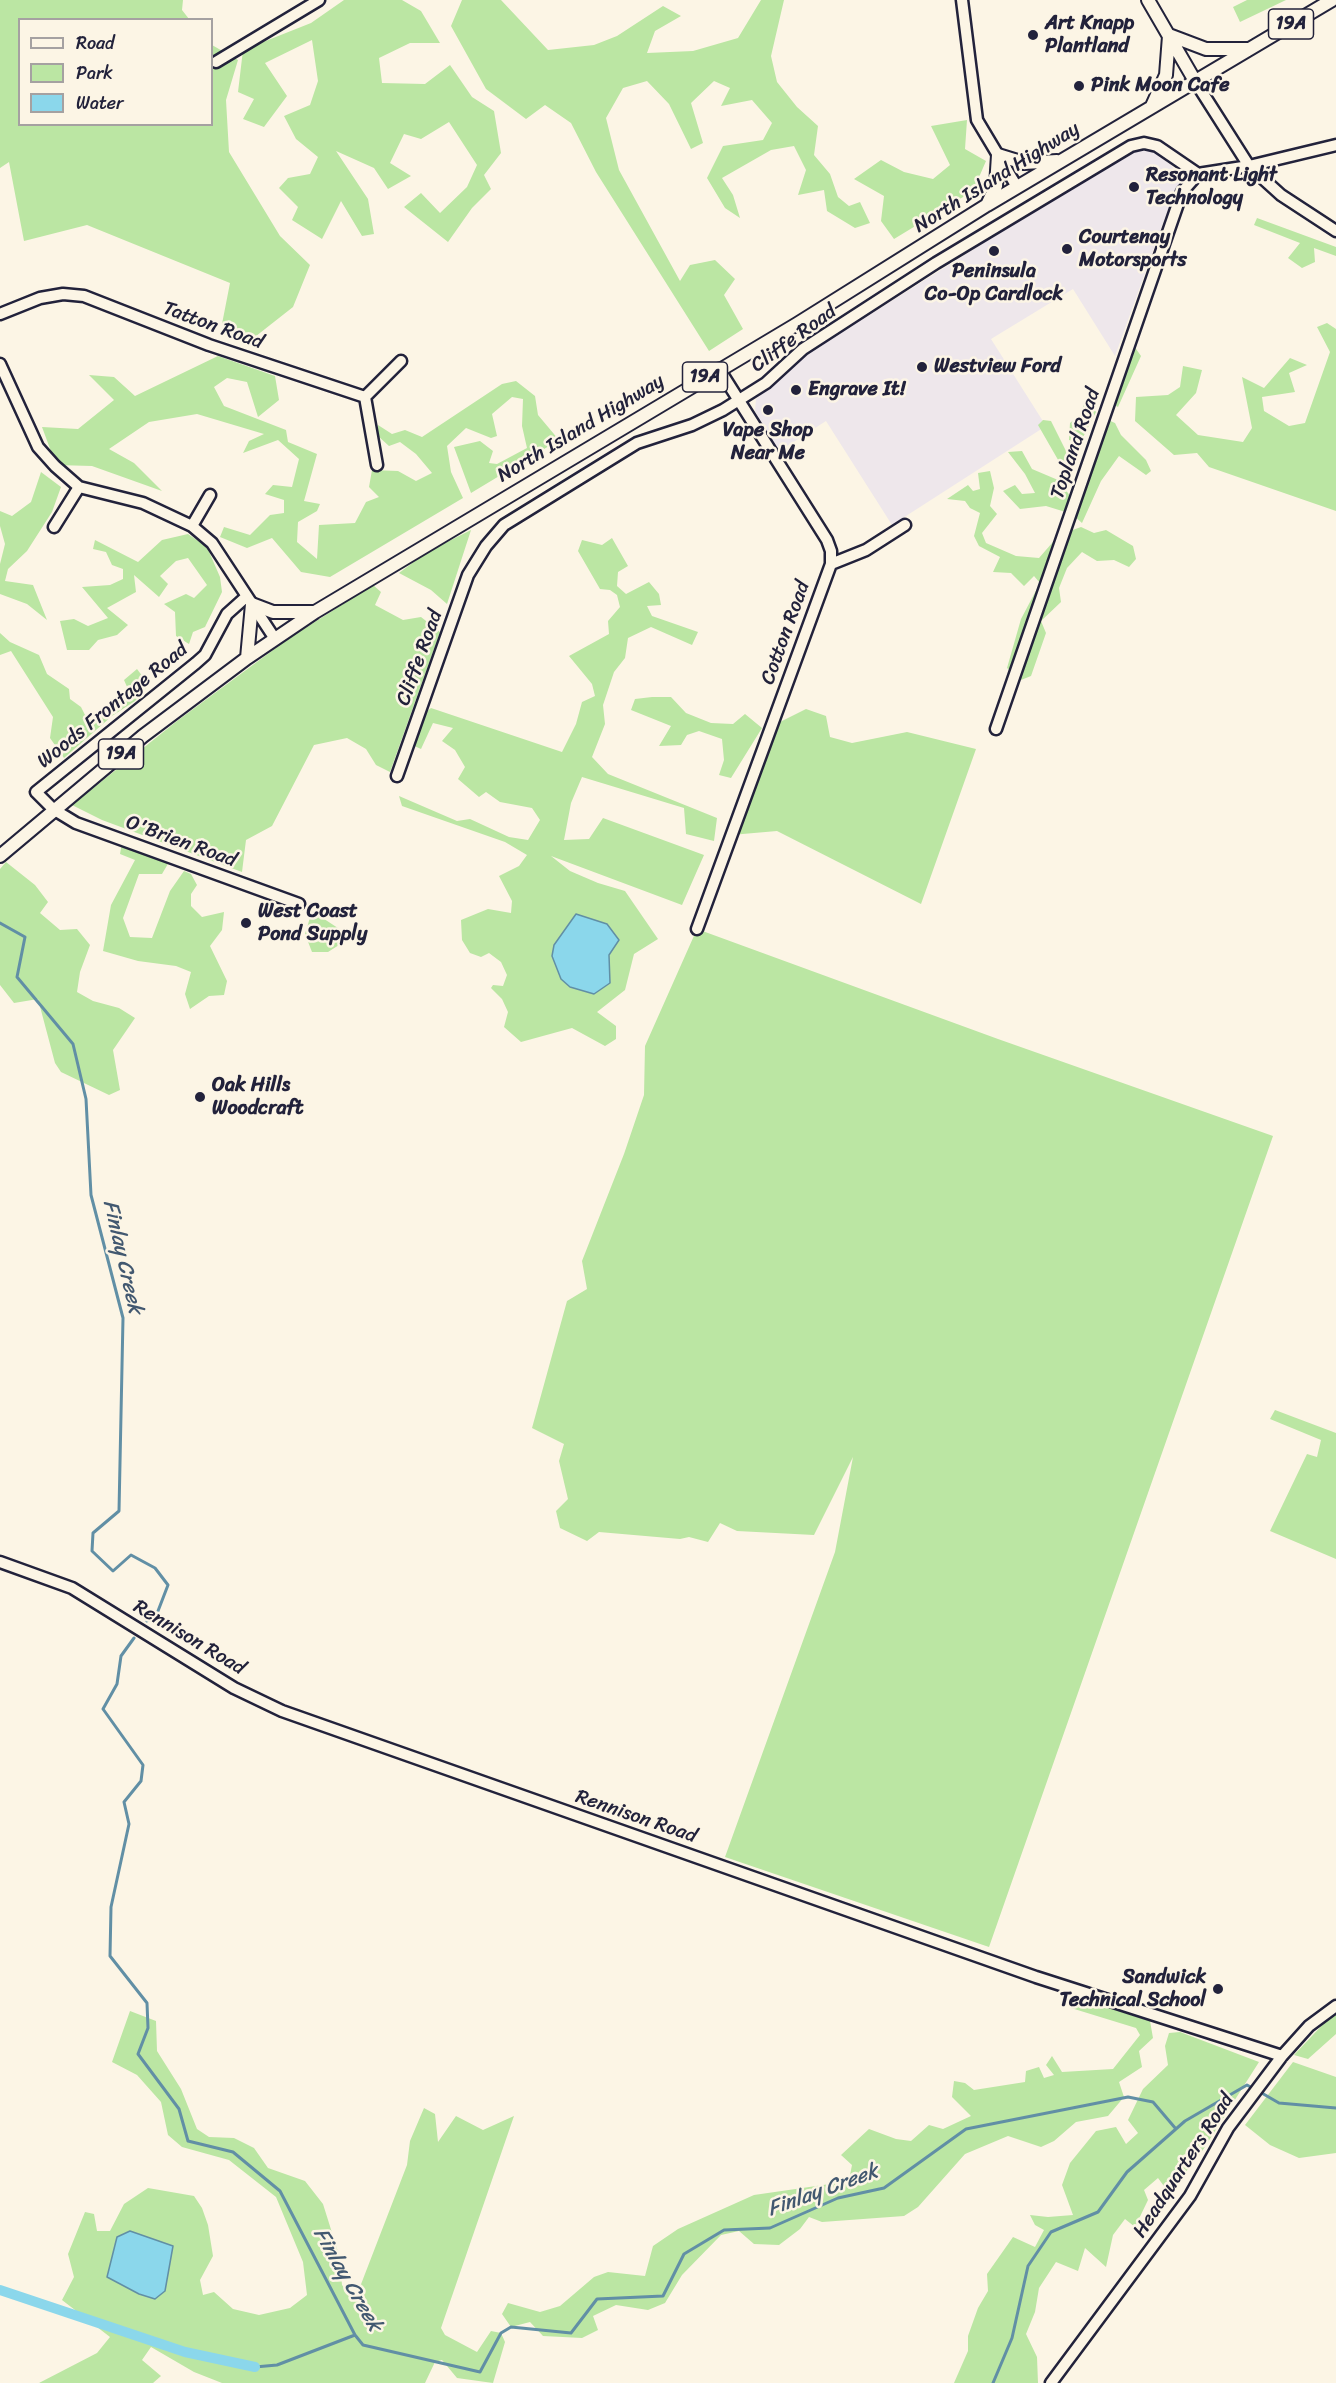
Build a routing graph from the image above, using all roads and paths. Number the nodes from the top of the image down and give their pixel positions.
1 (319, 0) edge
2 (962, 0) edge
3 (1148, 0) edge
4 (1332, 0) edge
5 (1169, 35) junction
6 (1250, 49) junction
7 (216, 62) dead end
8 (1195, 81) junction
9 (1152, 106) junction
10 (1336, 145) edge
11 (998, 154) junction
12 (1061, 161) junction
13 (1249, 166) junction
14 (1198, 174) junction
15 (1017, 187) junction
16 (987, 205) junction
17 (1336, 231) edge
18 (0, 314) edge
19 (401, 361) dead end
20 (0, 364) edge
21 (719, 369) junction
22 (5, 389) edge
23 (365, 397) junction
24 (739, 400) junction
25 (377, 465) dead end
26 (80, 487) junction
27 (210, 495) dead end
28 (905, 525) dead end
29 (192, 526) junction
30 (54, 527) dead end
31 (831, 564) junction
32 (249, 600) junction
33 (315, 612) junction
34 (275, 639) junction
35 (247, 658) junction
36 (996, 729) dead end
37 (397, 776) dead end
38 (53, 809) junction
39 (0, 856) edge
40 (299, 904) dead end
41 (697, 929) dead end
42 (0, 1562) edge
43 (1336, 2006) edge
44 (1282, 2056) junction
45 (1051, 2383) edge

1 - 7 street
2 - 11 street
3 - 5 main road
4 - 6 main road, North Island Highway / 19A
5 - 6 main road
5 - 8 main road
5 - 9 main road
6 - 8 main road, North Island Highway / 19A
8 - 9 main road, North Island Highway / 19A
8 - 13 street
9 - 12 main road, North Island Highway / 19A
10 - 13 street
11 - 12 main road
11 - 15 street
11 - 16 main road
12 - 15 main road, North Island Highway / 19A
13 - 14 street
13 - 17 street
14 - 24 street, Cliffe Road
14 - 36 street, Topland Road
15 - 16 main road, North Island Highway / 19A
16 - 21 main road, North Island Highway / 19A
18 - 23 street, Tatton Road
19 - 23 street
20 - 22 street
21 - 24 street, Cotton Road
21 - 33 main road, North Island Highway / 19A
22 - 26 street
23 - 25 street
24 - 31 street, Cotton Road
24 - 37 street, Cliffe Road
26 - 29 street
26 - 30 street
27 - 29 street
28 - 31 street
29 - 32 street
31 - 41 street, Cotton Road
32 - 33 main road
32 - 34 street
32 - 35 main road
32 - 38 street, Woods Frontage Road
33 - 34 main road, North Island Highway / 19A
34 - 35 main road, North Island Highway / 19A
35 - 38 main road, North Island Highway / 19A
38 - 39 main road, North Island Highway / 19A
38 - 40 street, O'Brien Road
42 - 44 street, Rennison Road
43 - 44 street, Headquarters Road
44 - 45 street, Headquarters Road

